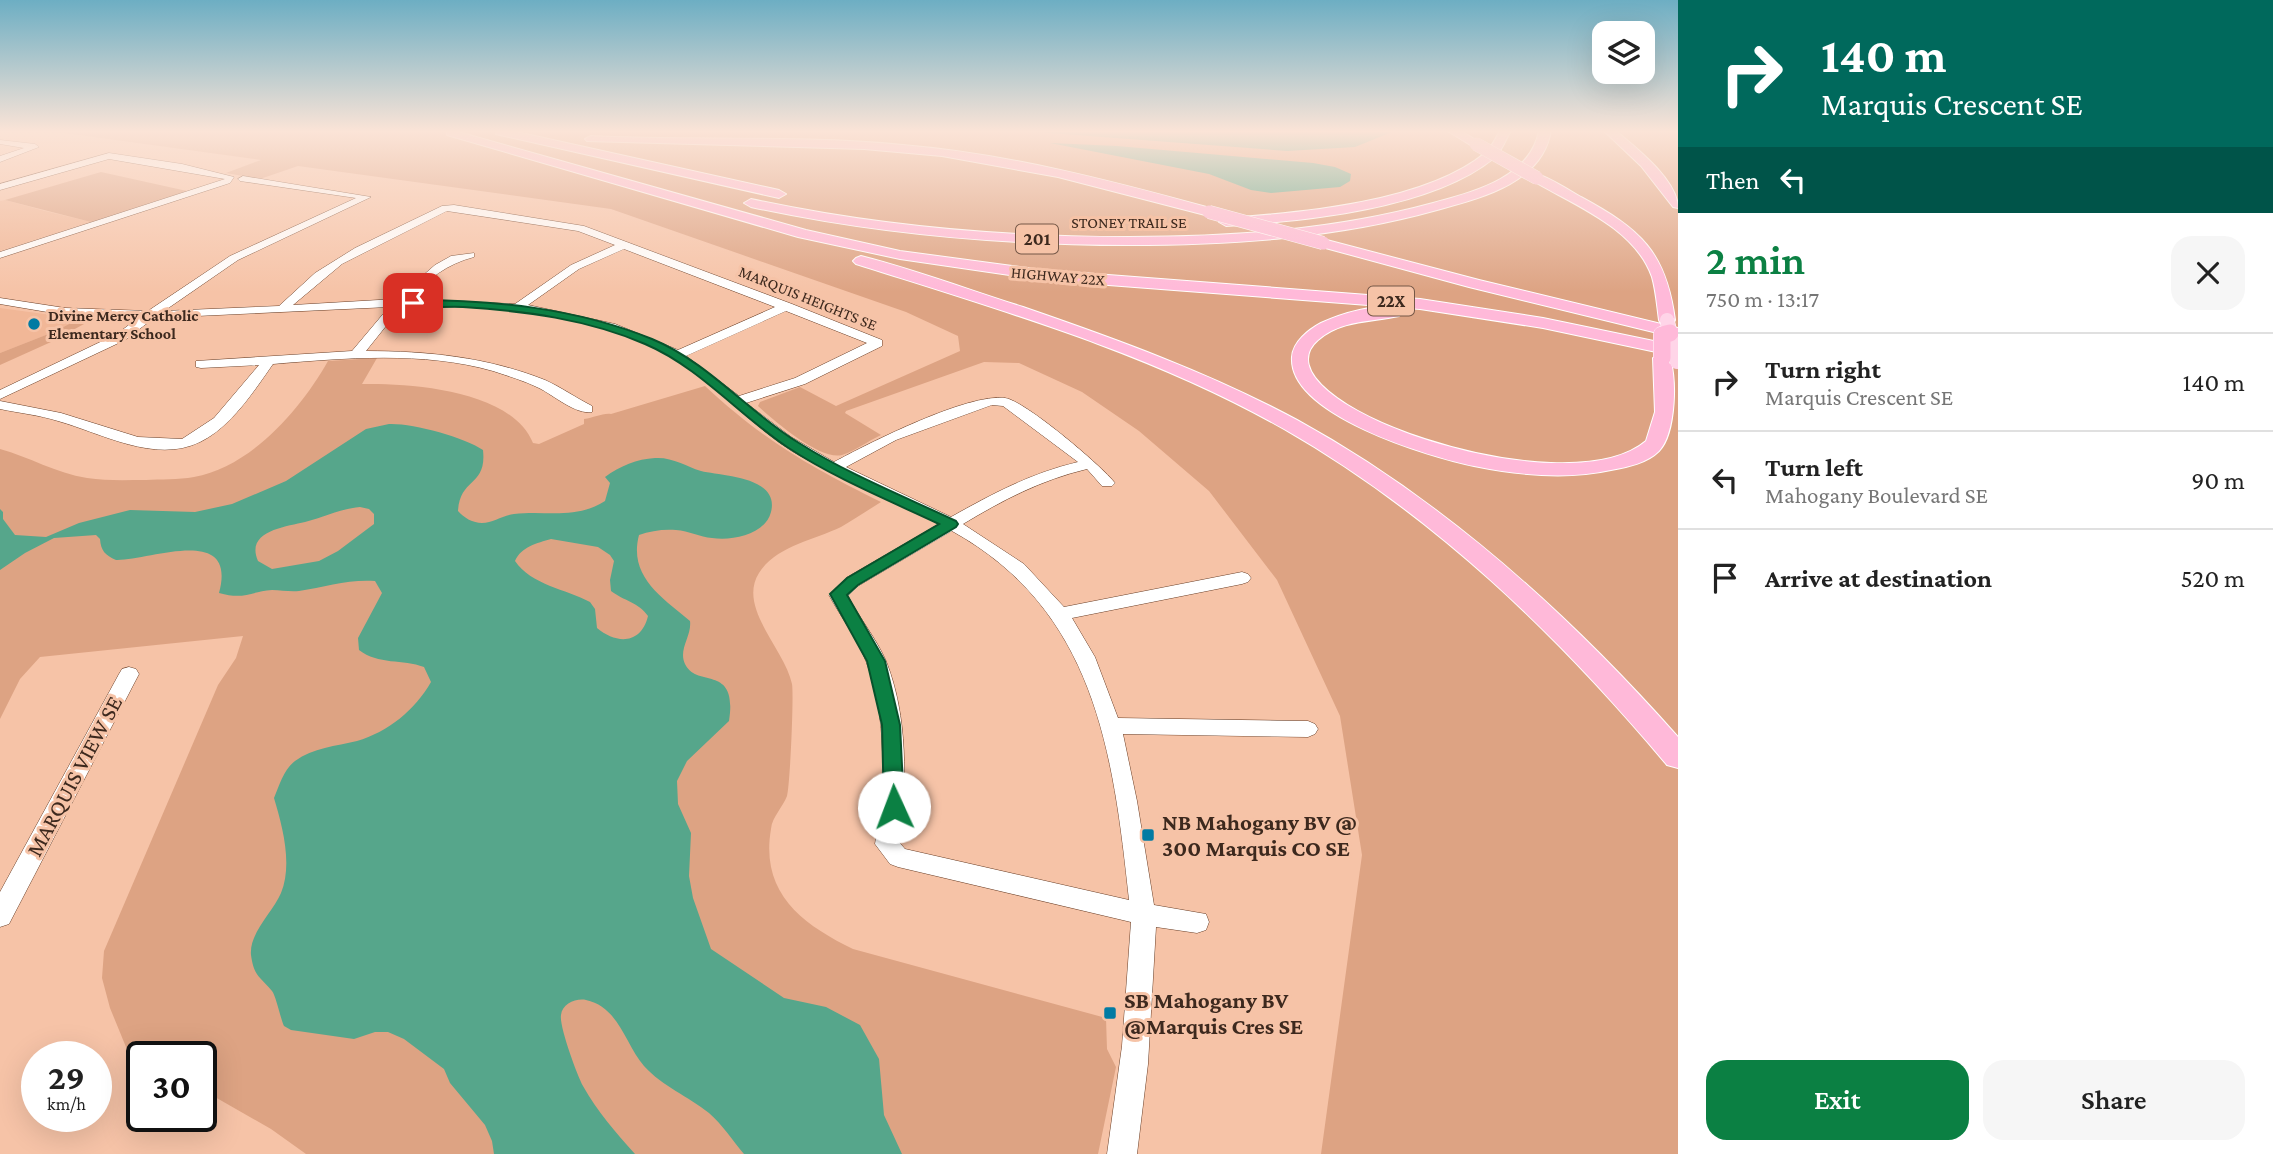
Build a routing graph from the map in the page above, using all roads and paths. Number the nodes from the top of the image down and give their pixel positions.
1 (213, 184) edge
2 (276, 184) edge
3 (625, 184) edge
4 (667, 184) edge
5 (733, 184) edge
6 (1106, 184) edge
7 (1439, 184) edge
8 (1499, 184) edge
9 (1547, 184) edge
10 (1662, 184) edge
11 (787, 196) dead end
12 (675, 198) junction
13 (1678, 204) edge
14 (1195, 224) dead end
15 (626, 244) junction
16 (0, 255) edge
17 (702, 273) junction
18 (685, 281) dead end
19 (0, 294) edge
20 (0, 301) edge
21 (406, 303) junction
22 (788, 306) junction
23 (283, 308) junction
24 (517, 308) junction
25 (156, 313) junction
26 (1672, 329) edge
27 (356, 355) junction
28 (372, 355) junction
29 (677, 355) junction
30 (1674, 355) edge
31 (268, 361) junction
32 (201, 364) dead end
33 (0, 395) edge
34 (737, 401) junction
35 (0, 405) edge
36 (587, 409) dead end
37 (1090, 464) junction
38 (834, 468) junction
39 (1107, 483) dead end
40 (950, 524) junction
41 (1241, 578) dead end
42 (1061, 614) junction
43 (129, 674) dead end
44 (1110, 726) junction
45 (1308, 729) dead end
46 (1678, 757) edge
47 (1143, 914) junction
48 (0, 916) edge
49 (1197, 922) dead end
50 (1122, 1154) edge

1 - 16 street
2 - 25 street
3 - 12 highway, HIGHWAY 22X / 22X
4 - 8 highway, STONEY TRAIL SE / 201
5 - 11 highway
6 - 26 highway, 22X, bridge
7 - 14 highway, STONEY TRAIL SE
9 - 26 highway, bridge
10 - 13 highway
12 - 30 highway, HIGHWAY 22X / 22X
12 - 46 highway
15 - 17 street, MARQUIS HEIGHTS SE
15 - 23 street, MARQUIS HEIGHTS SE
15 - 24 street
17 - 18 street
17 - 22 street, MARQUIS HEIGHTS SE
19 - 25 street
20 - 25 street
21 - 21 street
21 - 23 street
21 - 24 street
21 - 27 street
21 - 28 street
22 - 29 street
22 - 34 street, MARQUIS HEIGHTS SE
23 - 25 street
24 - 29 street
25 - 33 street
26 - 30 highway, bridge
27 - 28 street
27 - 31 street
28 - 36 street
29 - 34 street
30 - 30 highway
31 - 32 street
31 - 35 street
34 - 38 street
37 - 38 street
37 - 39 street
37 - 40 street
38 - 40 street
40 - 42 street
40 - 47 street
41 - 42 street
42 - 44 street
43 - 48 street, MARQUIS VIEW SE
44 - 45 street
44 - 47 street
47 - 49 street
47 - 50 street

